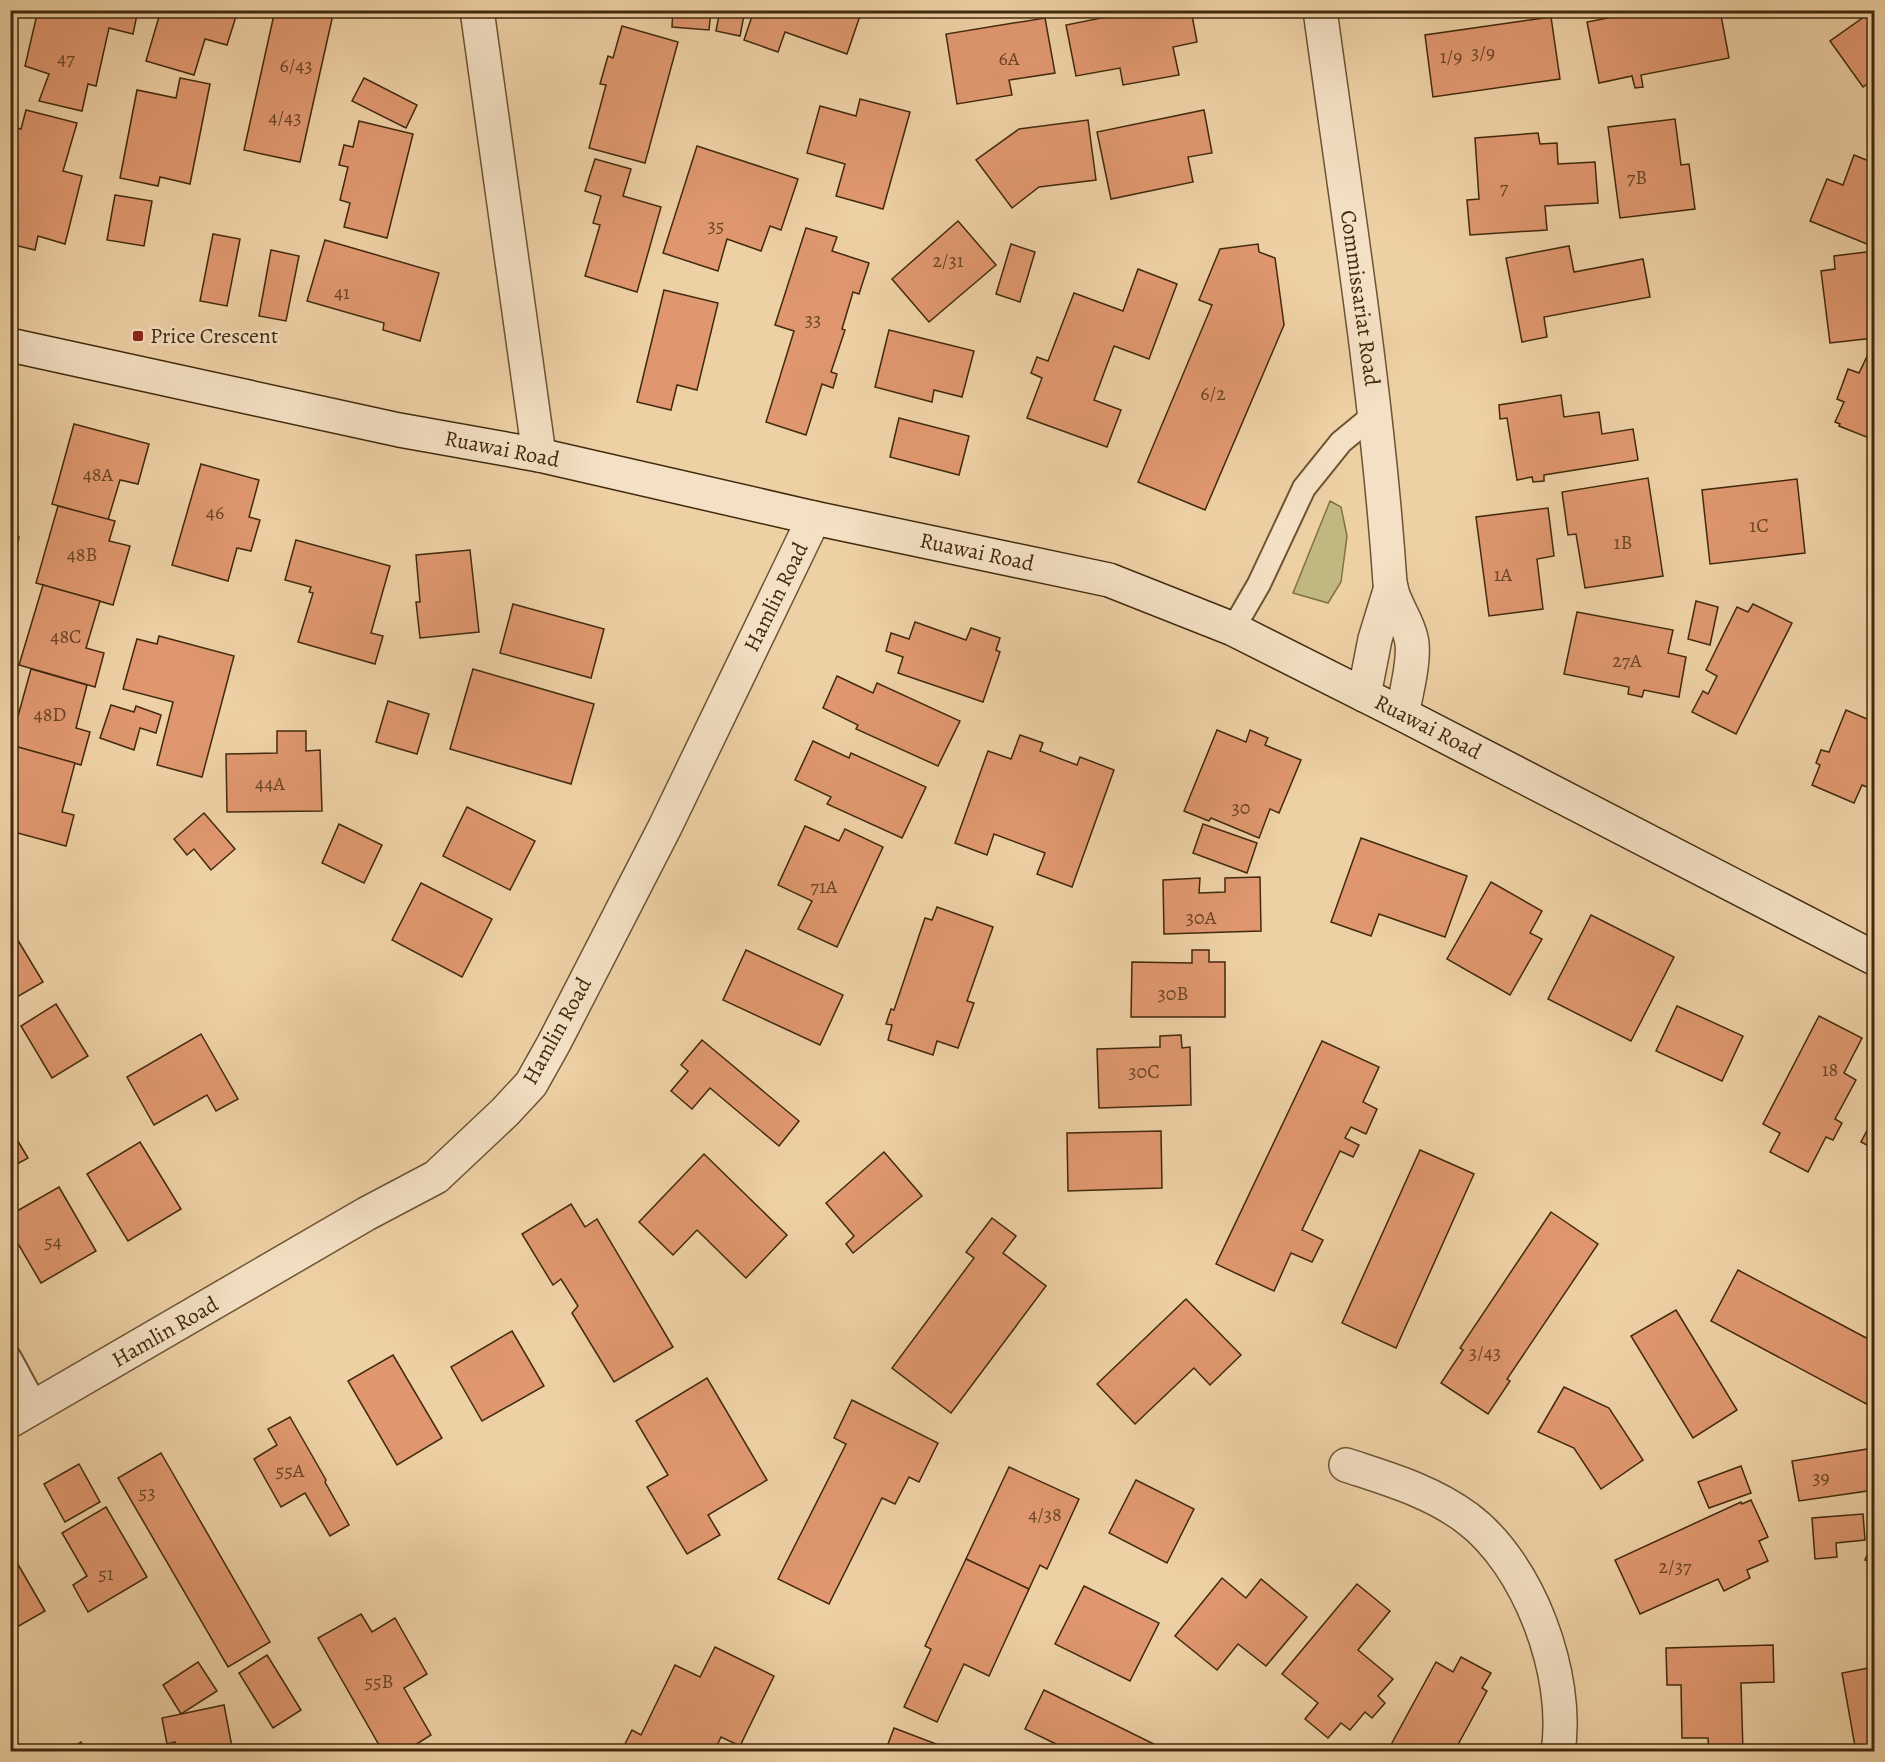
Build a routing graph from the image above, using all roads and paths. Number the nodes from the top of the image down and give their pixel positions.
1 (477, 10) edge
2 (1320, 10) edge
3 (10, 345) edge
4 (1376, 414) junction
5 (538, 455) junction
6 (814, 518) junction
7 (1391, 587) junction
8 (1233, 629) junction
9 (1365, 695) junction
10 (1402, 714) junction
11 (1875, 958) edge
12 (10, 1358) edge
13 (23, 1414) edge
14 (1346, 1465) dead end
15 (1558, 1752) edge

1 - 5 street
2 - 4 street, Commissariat Road
3 - 5 street, Ruawai Road
4 - 7 street, Commissariat Road
4 - 8 lane
5 - 6 street, Ruawai Road
6 - 8 street, Ruawai Road
6 - 13 street, Hamlin Road
7 - 9 street, Commissariat Road
7 - 10 street, Commissariat Road
8 - 9 street, Ruawai Road
9 - 10 street, Ruawai Road
10 - 11 street, Ruawai Road
12 - 13 lane
14 - 15 street

